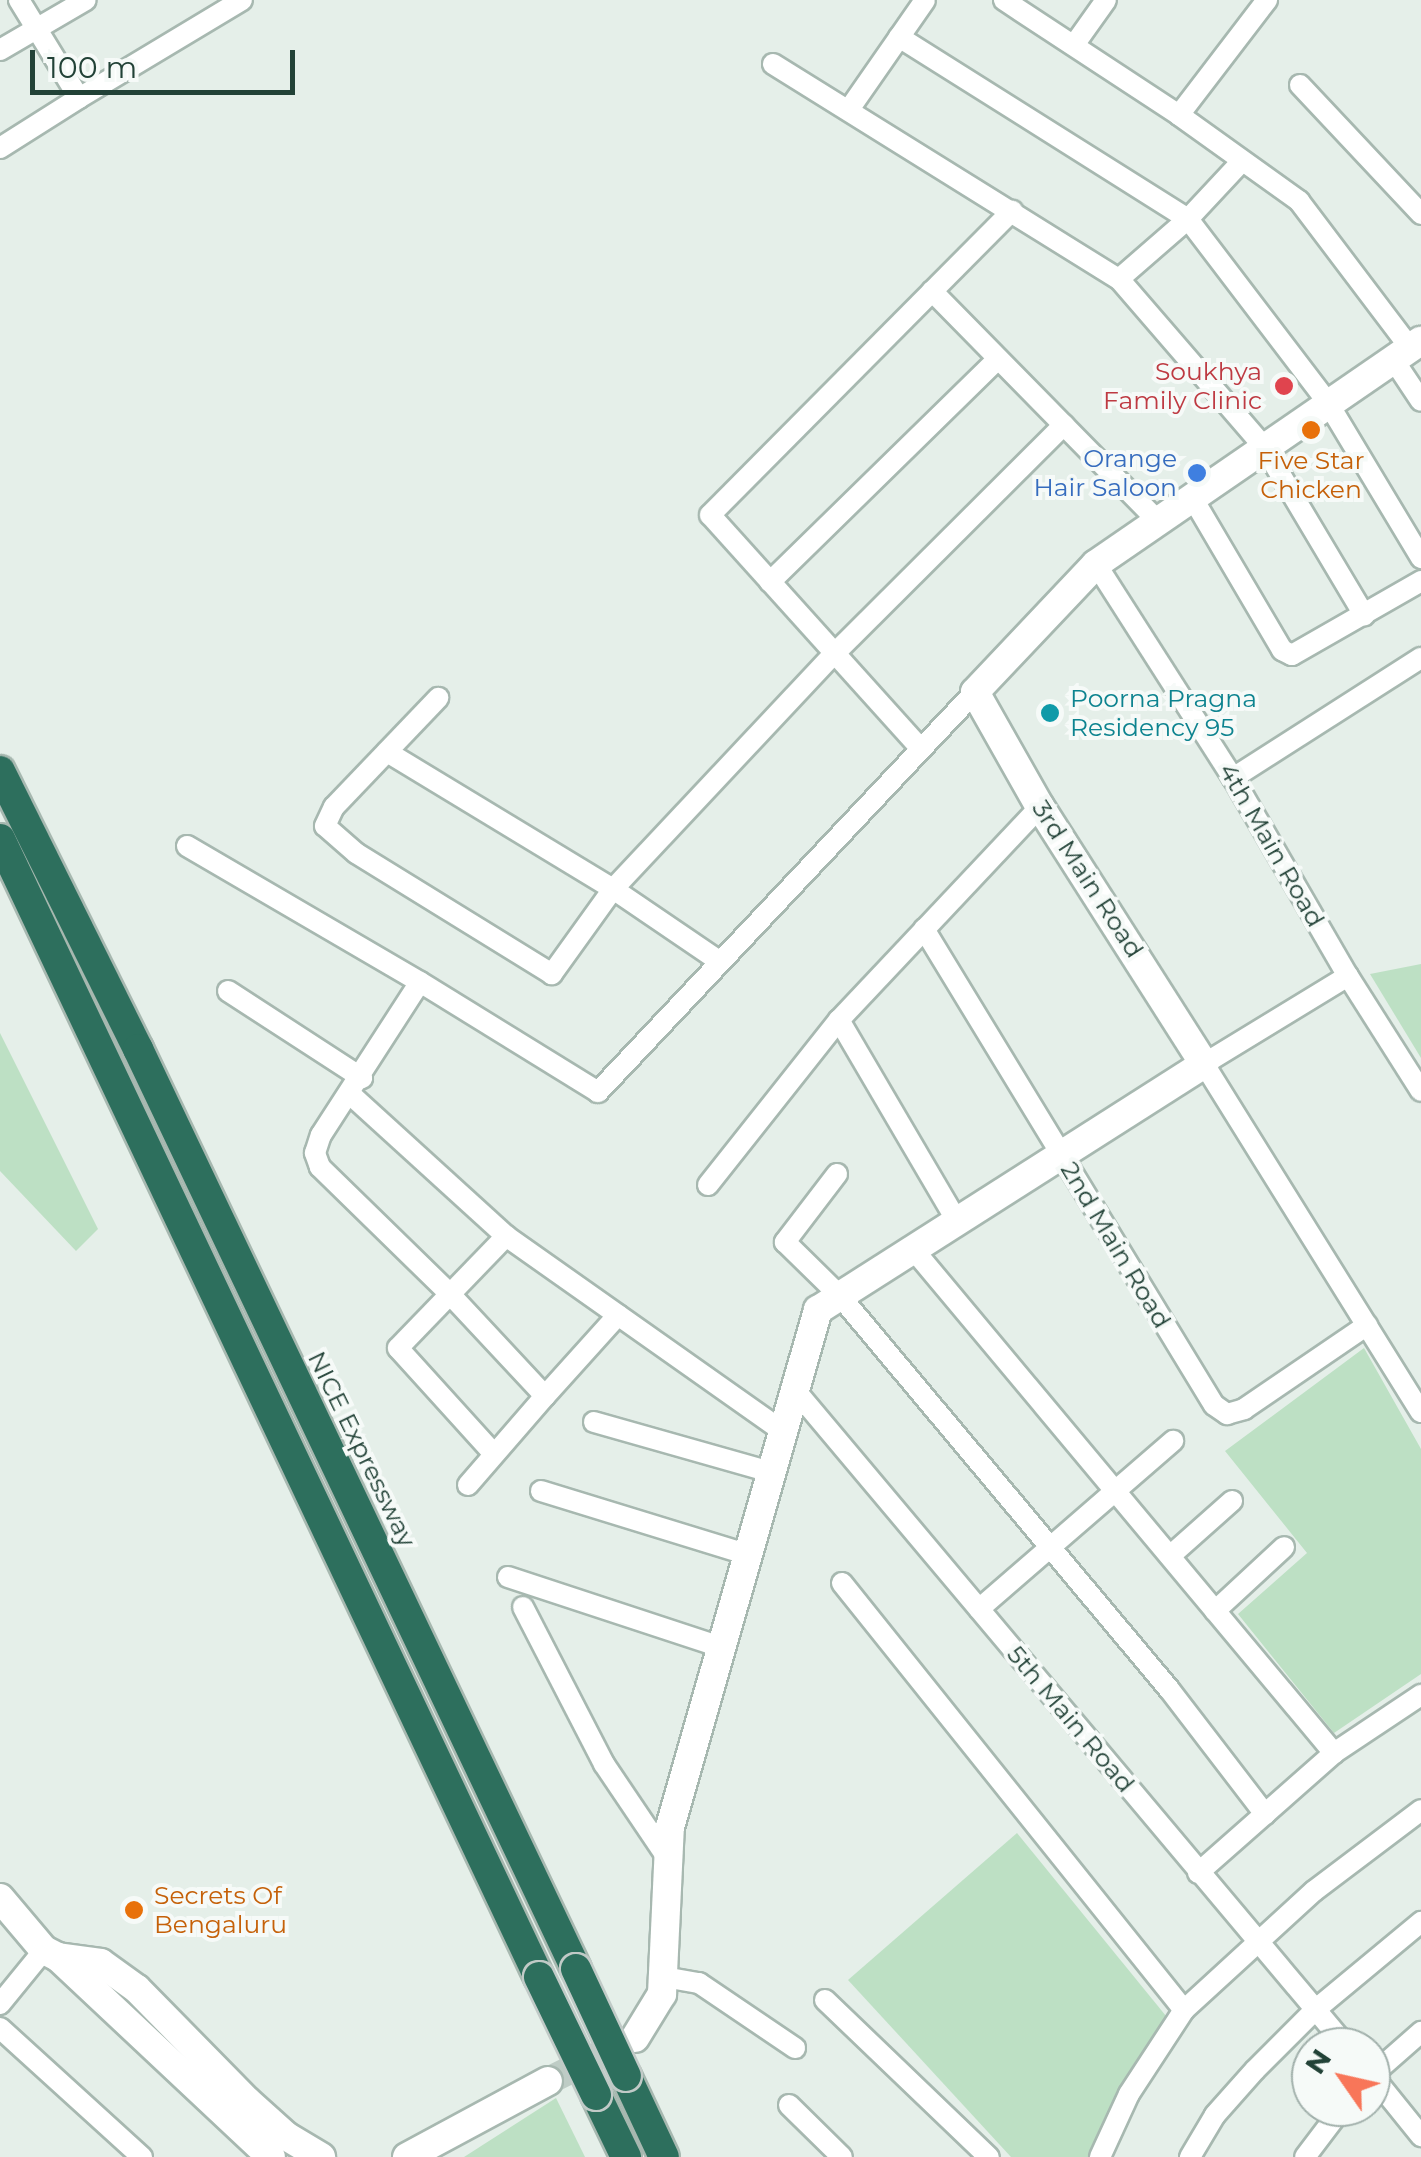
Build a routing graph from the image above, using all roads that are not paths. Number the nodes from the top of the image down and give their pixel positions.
1 (20, 0) edge
2 (86, 0) edge
3 (242, 0) edge
4 (925, 0) edge
5 (1004, 0) edge
6 (1106, 0) edge
7 (1267, 0) edge
8 (36, 27) junction
9 (900, 37) junction
10 (1074, 46) junction
11 (0, 50) edge
12 (773, 64) dead end
13 (1300, 86) dead end
14 (79, 98) junction
15 (850, 108) junction
16 (1179, 115) junction
17 (0, 148) edge
18 (1242, 161) junction
19 (1012, 210) junction
20 (1421, 214) edge
21 (1188, 219) junction
22 (1119, 279) junction
23 (932, 291) junction
24 (1408, 349) edge
25 (998, 359) junction
26 (1421, 400) edge
27 (1328, 404) junction
28 (1064, 425) junction
29 (1264, 447) junction
30 (1192, 497) junction
31 (1158, 522) junction
32 (1421, 558) edge
33 (1096, 564) junction
34 (1421, 581) edge
35 (770, 582) junction
36 (1364, 615) junction
37 (835, 654) junction
38 (1421, 658) edge
39 (975, 692) junction
40 (438, 698) dead end
41 (921, 748) junction
42 (387, 752) junction
43 (0, 771) edge
44 (1233, 778) junction
45 (1040, 806) junction
46 (0, 838) edge
47 (187, 846) dead end
48 (614, 889) junction
49 (924, 928) junction
50 (718, 961) junction
51 (1348, 976) junction
52 (420, 982) junction
53 (228, 991) dead end
54 (839, 1020) junction
55 (1204, 1064) junction
56 (356, 1086) junction
57 (1421, 1090) edge
58 (1061, 1154) junction
59 (836, 1174) dead end
60 (708, 1185) dead end
61 (957, 1221) junction
62 (506, 1236) junction
63 (913, 1249) junction
64 (450, 1294) junction
65 (840, 1296) junction
66 (618, 1315) junction
67 (1367, 1325) junction
68 (795, 1390) junction
69 (544, 1396) junction
70 (1421, 1412) edge
71 (594, 1422) dead end
72 (781, 1430) junction
73 (1173, 1441) dead end
74 (494, 1454) junction
75 (771, 1472) junction
76 (468, 1485) dead end
77 (1116, 1490) junction
78 (541, 1491) dead end
79 (1232, 1501) dead end
80 (1050, 1547) junction
81 (1284, 1547) dead end
82 (746, 1554) junction
83 (1170, 1556) junction
84 (508, 1577) dead end
85 (842, 1583) dead end
86 (523, 1606) dead end
87 (978, 1609) junction
88 (1215, 1610) junction
89 (721, 1647) junction
90 (1421, 1695) edge
91 (1334, 1753) junction
92 (1421, 1810) edge
93 (1265, 1814) junction
94 (668, 1859) junction
95 (1198, 1873) junction
96 (0, 1898) edge
97 (1421, 1922) edge
98 (1258, 1941) junction
99 (51, 1953) junction
100 (664, 1976) junction
101 (825, 2000) dead end
102 (0, 2004) edge
103 (1184, 2010) junction
104 (1315, 2010) junction
105 (1330, 2027) edge
106 (0, 2028) edge
107 (1421, 2032) edge
108 (635, 2038) tunnel mouth
109 (795, 2048) dead end
110 (1391, 2058) edge
111 (548, 2082) tunnel mouth
112 (1391, 2099) edge
113 (789, 2105) dead end
114 (1328, 2127) edge
115 (441, 2136) junction
116 (1421, 2136) edge
117 (142, 2157) edge
118 (271, 2157) edge
119 (321, 2157) edge
120 (384, 2157) edge
121 (407, 2157) edge
122 (626, 2157) edge
123 (664, 2157) edge
124 (842, 2157) edge
125 (989, 2157) edge
126 (1100, 2157) edge
127 (1190, 2157) edge
128 (1305, 2157) edge

1 - 8 street
2 - 8 street
3 - 14 street
4 - 9 street
5 - 10 street
6 - 10 street
7 - 16 street
8 - 11 street
8 - 14 street
9 - 15 street
9 - 21 street
10 - 16 street
12 - 15 street
13 - 20 street
14 - 17 street
15 - 19 street
16 - 18 street
18 - 21 street
18 - 24 street
19 - 22 street
19 - 23 street
21 - 22 street
21 - 27 street
22 - 29 street
23 - 25 street
23 - 35 street
24 - 26 street
24 - 27 street
25 - 28 street
25 - 35 street
27 - 29 street
27 - 32 street
28 - 31 street
28 - 37 street
29 - 30 street
29 - 36 street
30 - 31 street
30 - 36 street
31 - 33 street
33 - 39 street
33 - 44 street, 4th Main Road
34 - 36 street
35 - 37 street
37 - 41 street
37 - 48 street
38 - 44 street
39 - 41 street
39 - 45 street, 3rd Main Road
40 - 42 street
41 - 50 street
42 - 48 street
42 - 48 street
43 - 123 highway, NICE Expressway, bridge
44 - 51 street, 4th Main Road
45 - 49 street
45 - 55 street, 3rd Main Road
46 - 122 highway, bridge
47 - 52 street
48 - 50 street
49 - 54 street
49 - 58 street, 2nd Main Road
50 - 52 street
51 - 55 street
51 - 57 street, 4th Main Road
52 - 56 street
53 - 56 street
54 - 60 street
54 - 61 street
55 - 58 street
55 - 67 street
56 - 62 street
56 - 64 street
58 - 61 street
58 - 67 street, 2nd Main Road
59 - 65 street
61 - 63 street
62 - 64 street
62 - 66 street
63 - 65 street
63 - 77 street
64 - 69 street
64 - 74 street
65 - 68 street
65 - 80 street
66 - 69 street
66 - 72 street
67 - 70 street
68 - 72 street
68 - 87 street, 5th Main Road
69 - 74 street
71 - 75 street
72 - 75 street
73 - 77 street
74 - 76 street
75 - 82 street
77 - 80 street
77 - 83 street
78 - 82 street
79 - 83 street
80 - 87 street
80 - 93 street
81 - 88 street
82 - 89 street
83 - 88 street
84 - 89 street
85 - 103 street
86 - 94 street
87 - 95 street, 5th Main Road
88 - 91 street
89 - 94 street
90 - 91 street
91 - 93 street
92 - 98 street
93 - 95 street
94 - 100 street
95 - 98 street, 5th Main Road
96 - 99 street
97 - 104 street
98 - 103 street
98 - 104 street, 5th Main Road
99 - 102 street
99 - 118 street
99 - 119 street
100 - 108 street
100 - 109 street
101 - 125 street
103 - 126 street
104 - 105 street, 5th Main Road
104 - 127 street
106 - 117 street
107 - 110 street
111 - 115 street
112 - 116 street
113 - 124 street
114 - 128 street
115 - 120 street
115 - 121 street

